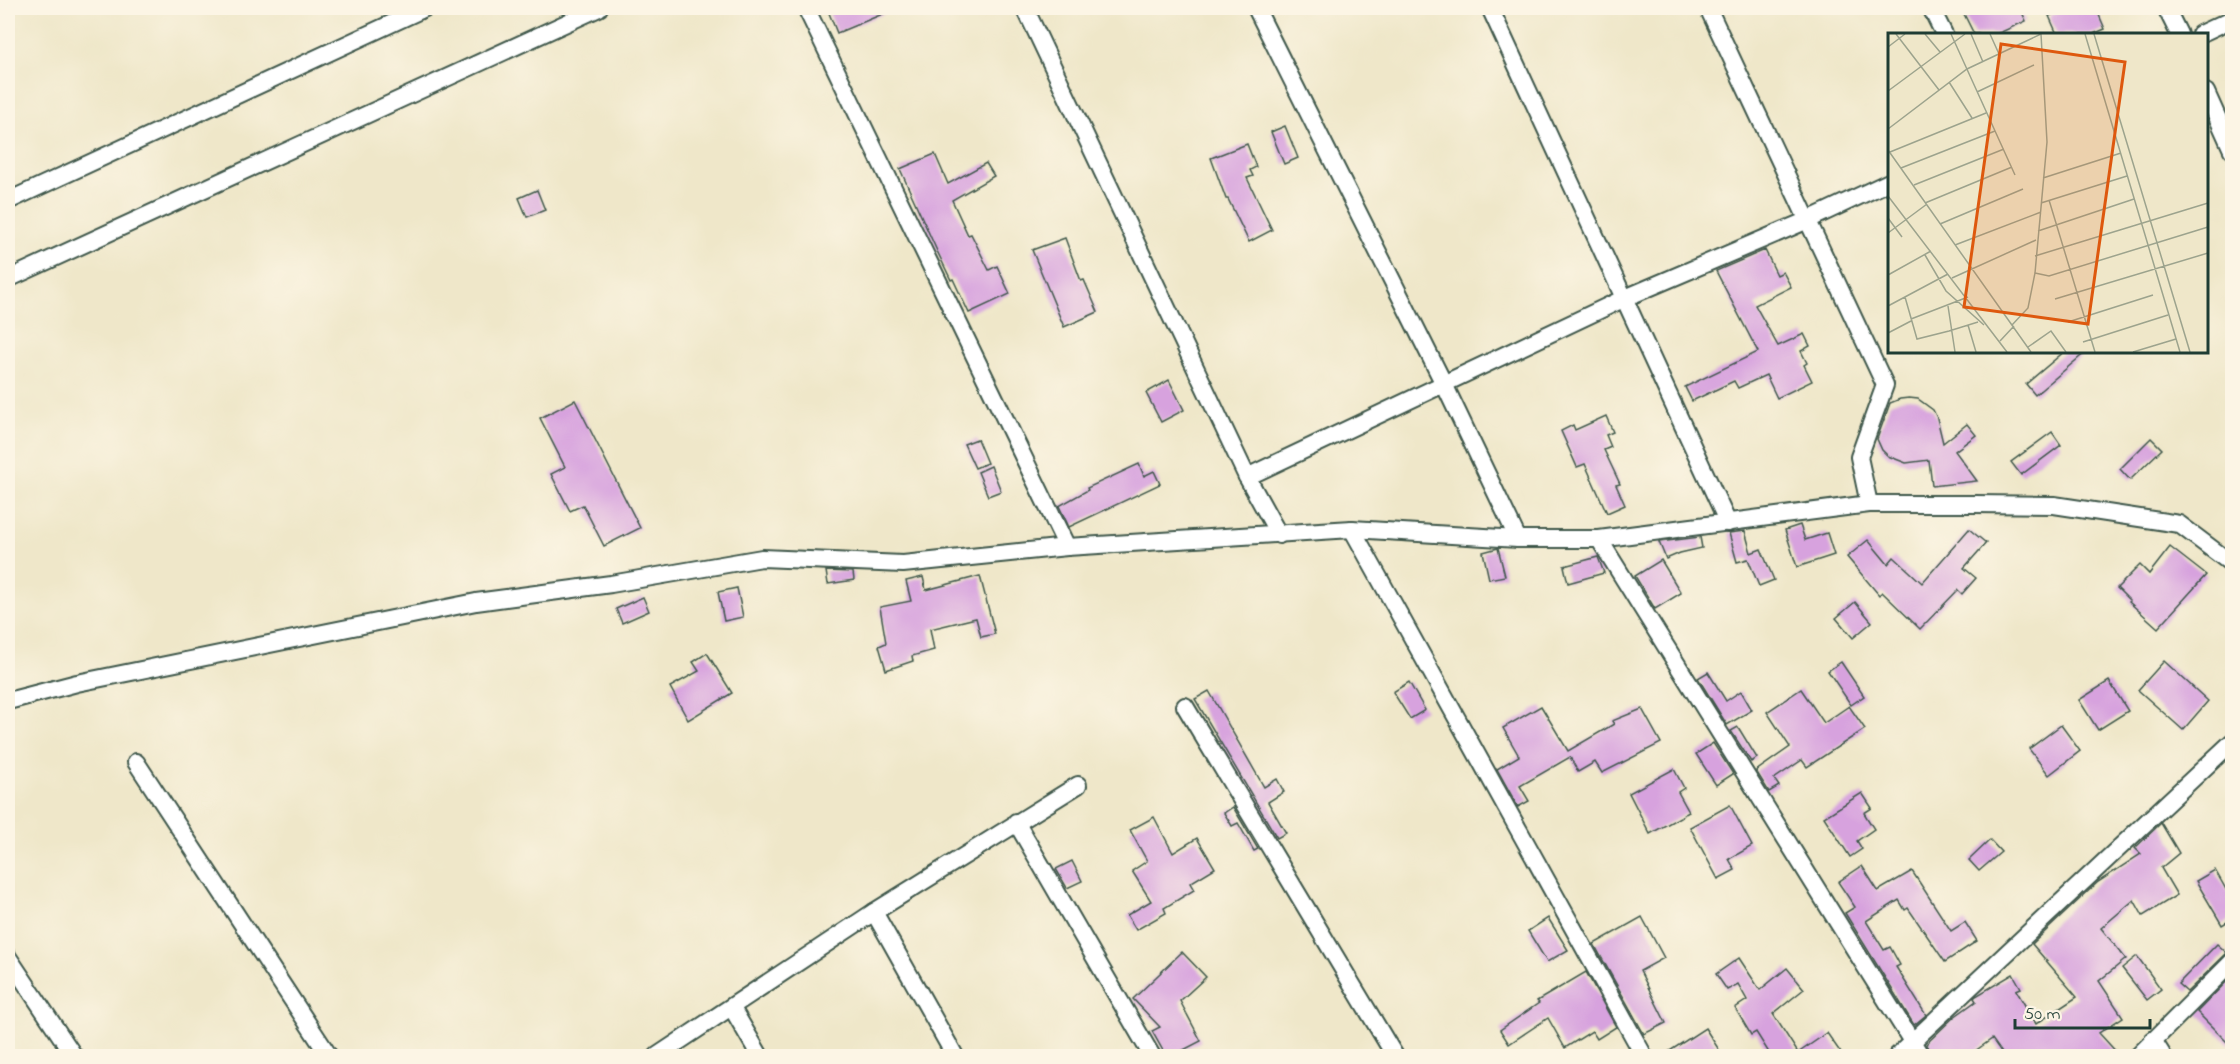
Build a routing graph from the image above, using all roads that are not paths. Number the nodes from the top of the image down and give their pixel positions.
1 (425, 8) edge
2 (599, 8) edge
3 (806, 8) edge
4 (1025, 8) edge
5 (1256, 8) edge
6 (1490, 8) edge
7 (1708, 8) edge
8 (1931, 8) edge
9 (2166, 8) edge
10 (2232, 19) edge
11 (1944, 33) edge
12 (2178, 33) edge
13 (2202, 33) edge
14 (2207, 96) edge
15 (2232, 150) edge
16 (1888, 182) edge
17 (8, 201) edge
18 (1808, 220) junction
19 (8, 279) edge
20 (1625, 298) junction
21 (1444, 384) junction
22 (1247, 477) junction
23 (1869, 504) junction
24 (1728, 523) junction
25 (1352, 529) junction
26 (1279, 535) junction
27 (1518, 539) junction
28 (1599, 539) junction
29 (1067, 547) junction
30 (2232, 564) edge
31 (8, 701) edge
32 (1185, 706) dead end
33 (2232, 742) edge
34 (136, 762) dead end
35 (1078, 785) dead end
36 (1016, 822) junction
37 (874, 912) junction
38 (8, 957) edge
39 (2232, 962) edge
40 (732, 1008) junction
41 (2153, 1040) junction
42 (1917, 1049) edge
43 (74, 1056) edge
44 (328, 1056) edge
45 (657, 1056) edge
46 (760, 1056) edge
47 (955, 1056) edge
48 (1152, 1056) edge
49 (1395, 1056) edge
50 (1644, 1056) edge
51 (1897, 1056) edge
52 (2138, 1056) edge
53 (2163, 1056) edge

1 - 17 street
2 - 19 street
3 - 29 street
4 - 22 street
5 - 21 street
6 - 20 street
7 - 18 street
8 - 11 street
9 - 12 street
10 - 13 street
14 - 15 street
16 - 18 street
18 - 20 street
18 - 23 street
20 - 21 street
20 - 24 street
21 - 22 street
21 - 27 street
22 - 26 street
23 - 24 street
23 - 30 street
24 - 28 street
25 - 26 street
25 - 27 street
25 - 50 street
26 - 29 street
27 - 28 street
28 - 42 street
29 - 31 street
32 - 49 street
33 - 42 street
34 - 44 street
35 - 36 street
36 - 37 street
36 - 48 street
37 - 40 street
37 - 47 street
38 - 43 street
39 - 41 street
40 - 45 street
40 - 46 street
41 - 52 street
41 - 53 street
42 - 51 street

